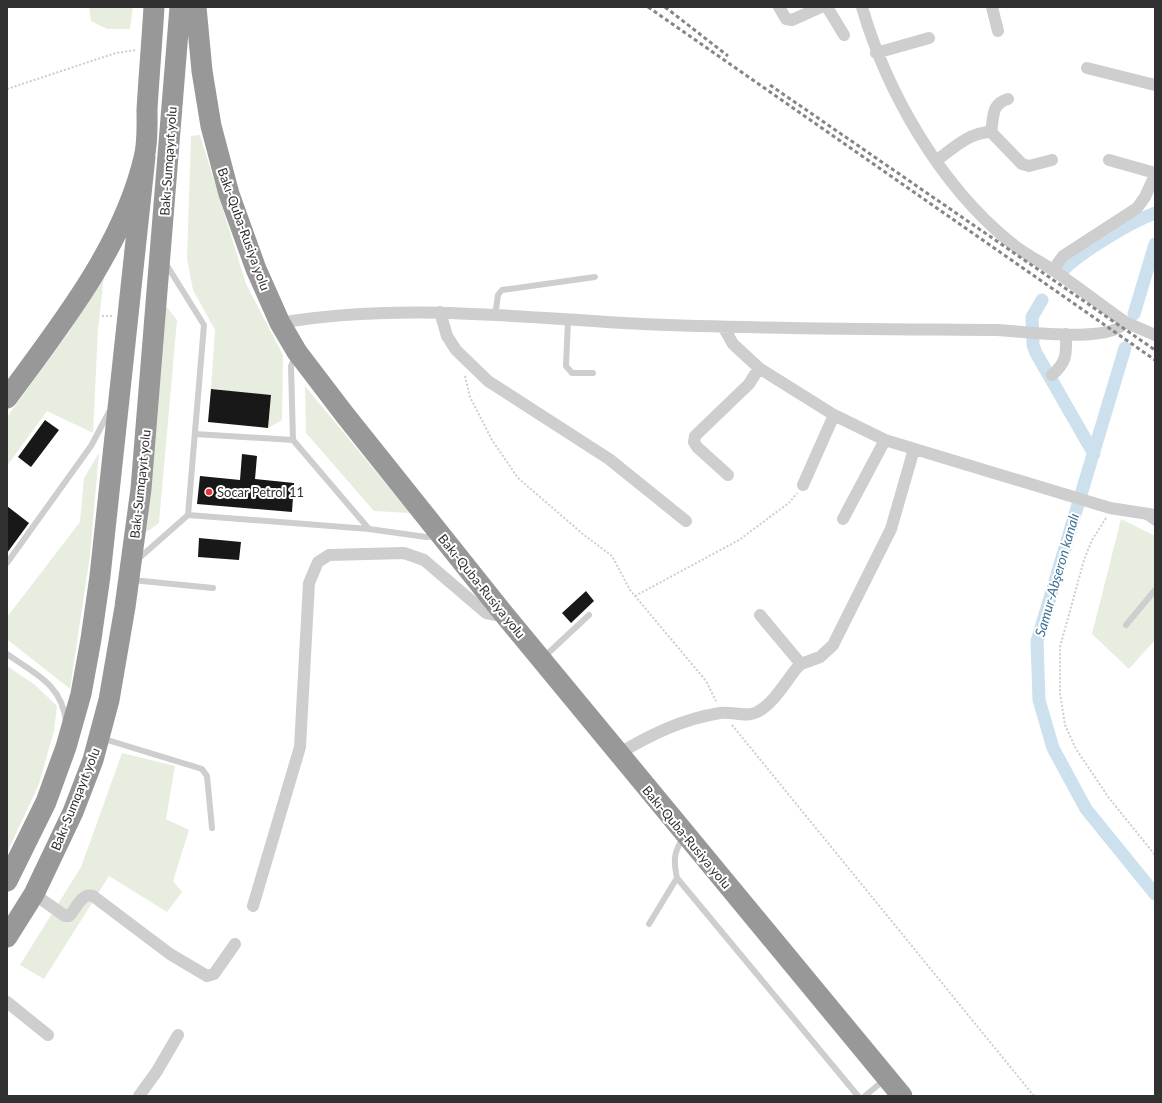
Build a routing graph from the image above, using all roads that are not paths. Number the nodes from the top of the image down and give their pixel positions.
1 (154, 7) edge
2 (180, 7) edge
3 (196, 7) edge
4 (779, 7) edge
5 (821, 7) edge
6 (827, 7) edge
7 (862, 7) edge
8 (992, 7) edge
9 (998, 31) dead end
10 (844, 35) dead end
11 (929, 38) dead end
12 (876, 53) junction
13 (1087, 68) dead end
14 (1155, 85) edge
15 (1008, 99) dead end
16 (991, 132) junction
17 (145, 157) junction
18 (1052, 160) dead end
19 (1110, 160) dead end
20 (936, 161) junction
21 (1155, 174) edge
22 (161, 257) junction
23 (1053, 270) junction
24 (595, 277) dead end
25 (440, 312) junction
26 (495, 316) junction
27 (568, 320) junction
28 (1125, 322) junction
29 (280, 323) junction
30 (724, 328) junction
31 (1066, 334) junction
32 (1155, 335) edge
33 (297, 352) junction
34 (759, 368) junction
35 (593, 373) dead end
36 (1052, 375) dead end
37 (119, 390) junction
38 (7, 398) edge
39 (834, 415) junction
40 (195, 434) junction
41 (293, 440) junction
42 (884, 440) junction
43 (914, 449) junction
44 (728, 475) dead end
45 (803, 485) road end
46 (188, 515) junction
47 (1142, 515) junction
48 (1155, 515) edge
49 (843, 519) dead end
50 (686, 521) dead end
51 (1155, 523) edge
52 (370, 529) junction
53 (441, 535) junction
54 (7, 563) edge
55 (130, 572) junction
56 (213, 588) dead end
57 (1155, 590) edge
58 (503, 613) junction
59 (589, 615) dead end
60 (760, 615) dead end
61 (1126, 625) dead end
62 (7, 654) edge
63 (541, 660) junction
64 (801, 664) junction
65 (100, 738) junction
66 (66, 747) junction
67 (618, 754) junction
68 (212, 828) dead end
69 (685, 835) junction
70 (677, 878) junction
71 (7, 881) edge
72 (34, 894) junction
73 (253, 906) dead end
74 (649, 924) dead end
75 (7, 937) edge
76 (235, 944) dead end
77 (7, 1002) edge
78 (48, 1035) dead end
79 (178, 1035) dead end
80 (887, 1078) junction
81 (139, 1096) edge
82 (858, 1096) edge
83 (865, 1096) edge
84 (902, 1096) edge

1 - 17 highway
2 - 22 highway, Bakı-Sumqayıt yolu
3 - 29 highway, Bakı-Quba-Rusiya yolu
4 - 5 street
6 - 10 street
7 - 12 street
8 - 9 street
11 - 12 street
12 - 20 street
13 - 14 street
15 - 16 street
16 - 18 street
16 - 20 street
17 - 37 highway, Bakı-Sumqayıt yolu
17 - 38 highway
19 - 21 street
20 - 23 street
21 - 23 street
22 - 40 lane
22 - 55 highway, Bakı-Sumqayıt yolu
23 - 28 street
24 - 26 lane
25 - 26 street
25 - 29 street
25 - 50 street
26 - 27 street
27 - 30 street
27 - 35 lane
28 - 31 street
28 - 32 street
29 - 33 highway, Bakı-Quba-Rusiya yolu
30 - 31 street
30 - 34 street
31 - 36 street
33 - 41 lane
33 - 53 highway, Bakı-Quba-Rusiya yolu
34 - 39 street
34 - 44 street
37 - 54 lane
37 - 66 highway, Bakı-Sumqayıt yolu
39 - 42 street
39 - 45 street
40 - 41 lane
40 - 46 lane
41 - 52 lane
42 - 43 street
42 - 49 street
43 - 47 street
43 - 64 street
46 - 52 lane
46 - 55 lane
47 - 48 street
47 - 51 lane
52 - 53 lane
53 - 58 highway, Bakı-Quba-Rusiya yolu
55 - 56 lane
55 - 65 highway, Bakı-Sumqayıt yolu
57 - 61 lane
58 - 63 highway, Bakı-Quba-Rusiya yolu
58 - 73 street
59 - 63 lane
60 - 64 street
62 - 66 lane
63 - 67 highway, Bakı-Quba-Rusiya yolu
64 - 67 street
65 - 68 lane
65 - 72 highway, Bakı-Sumqayıt yolu
66 - 71 highway, Bakı-Sumqayıt yolu
67 - 69 highway, Bakı-Quba-Rusiya yolu
69 - 70 lane
69 - 80 highway, Bakı-Quba-Rusiya yolu
70 - 74 lane
70 - 82 lane
72 - 75 highway, Bakı-Sumqayıt yolu
72 - 76 street
77 - 78 street
79 - 81 street
80 - 83 lane
80 - 84 highway, Bakı-Quba-Rusiya yolu

